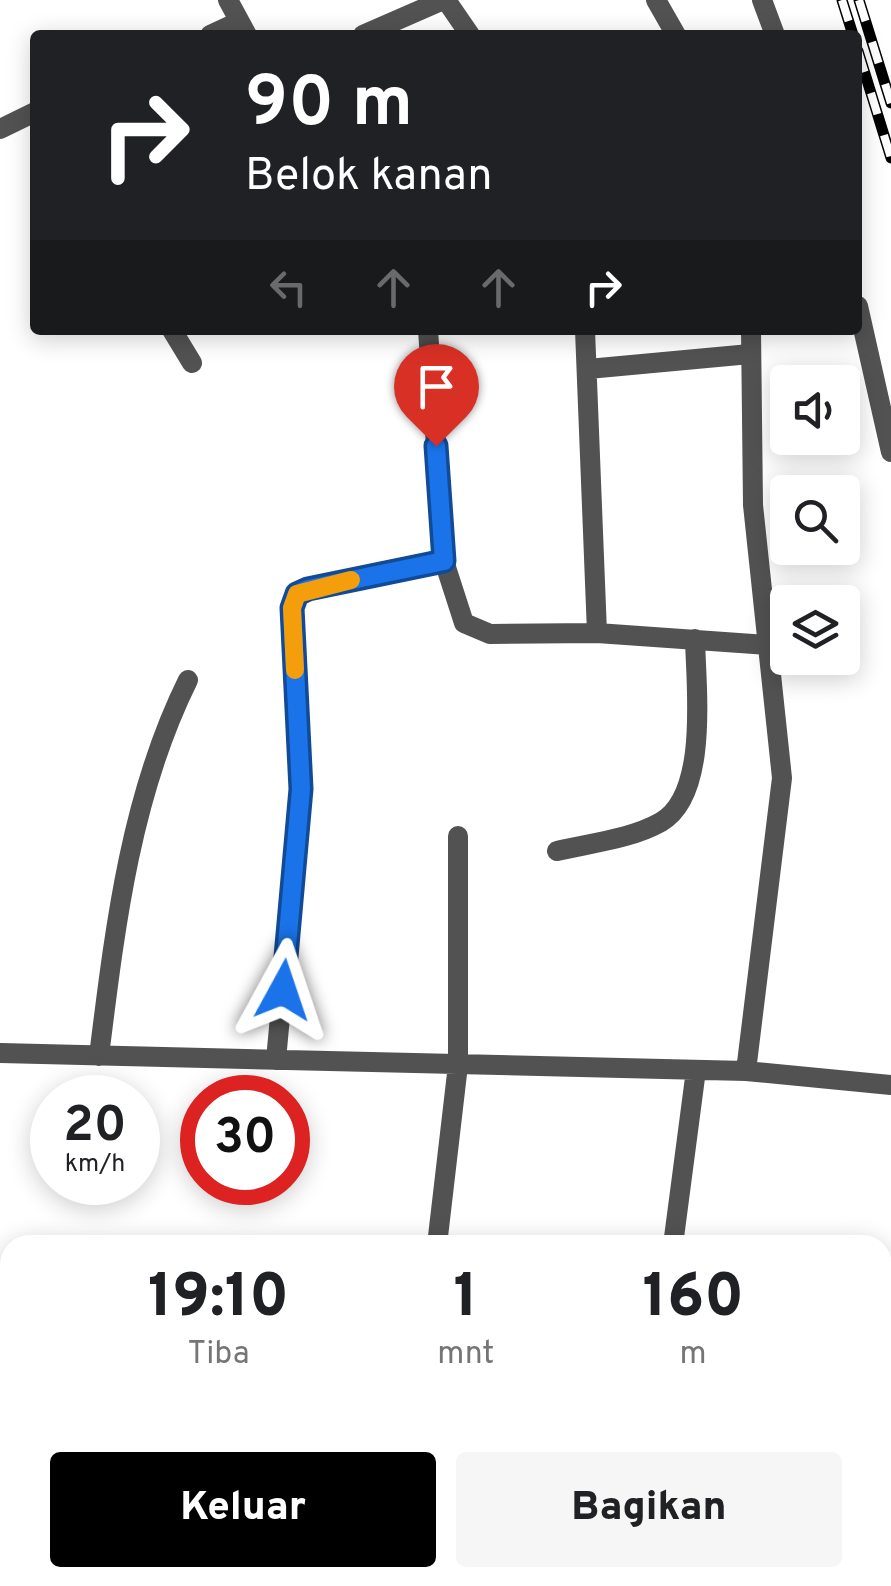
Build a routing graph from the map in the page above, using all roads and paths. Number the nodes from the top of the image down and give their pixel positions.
1 (228, 0) edge
2 (445, 0) edge
3 (656, 0) edge
4 (762, 0) edge
5 (242, 29) edge
6 (375, 30) edge
7 (466, 30) edge
8 (673, 30) edge
9 (774, 30) edge
10 (30, 114) edge
11 (0, 129) edge
12 (862, 324) edge
13 (175, 335) edge
14 (428, 335) edge
15 (585, 335) edge
16 (751, 335) edge
17 (750, 354) junction
18 (192, 364) dead end
19 (588, 369) junction
20 (891, 452) edge
21 (444, 561) junction
22 (596, 633) junction
23 (695, 640) junction
24 (769, 645) junction
25 (188, 680) dead end
26 (458, 836) dead end
27 (558, 852) dead end
28 (0, 1053) edge
29 (99, 1056) junction
30 (276, 1060) junction
31 (458, 1064) junction
32 (696, 1070) junction
33 (746, 1072) junction
34 (891, 1085) edge
35 (438, 1235) edge
36 (675, 1235) edge

1 - 5 street
2 - 6 street
2 - 7 street
3 - 8 street
4 - 9 street
10 - 11 street
12 - 20 street
13 - 18 street
14 - 21 street
15 - 19 street
16 - 17 street
17 - 19 street
17 - 24 street
19 - 22 street
21 - 22 street
21 - 30 street
22 - 23 street
23 - 24 street
23 - 27 street
24 - 33 street
25 - 29 street
26 - 31 street
28 - 29 street
29 - 30 street
30 - 31 street
31 - 32 street
31 - 35 street
32 - 33 street
32 - 36 street
33 - 34 street

